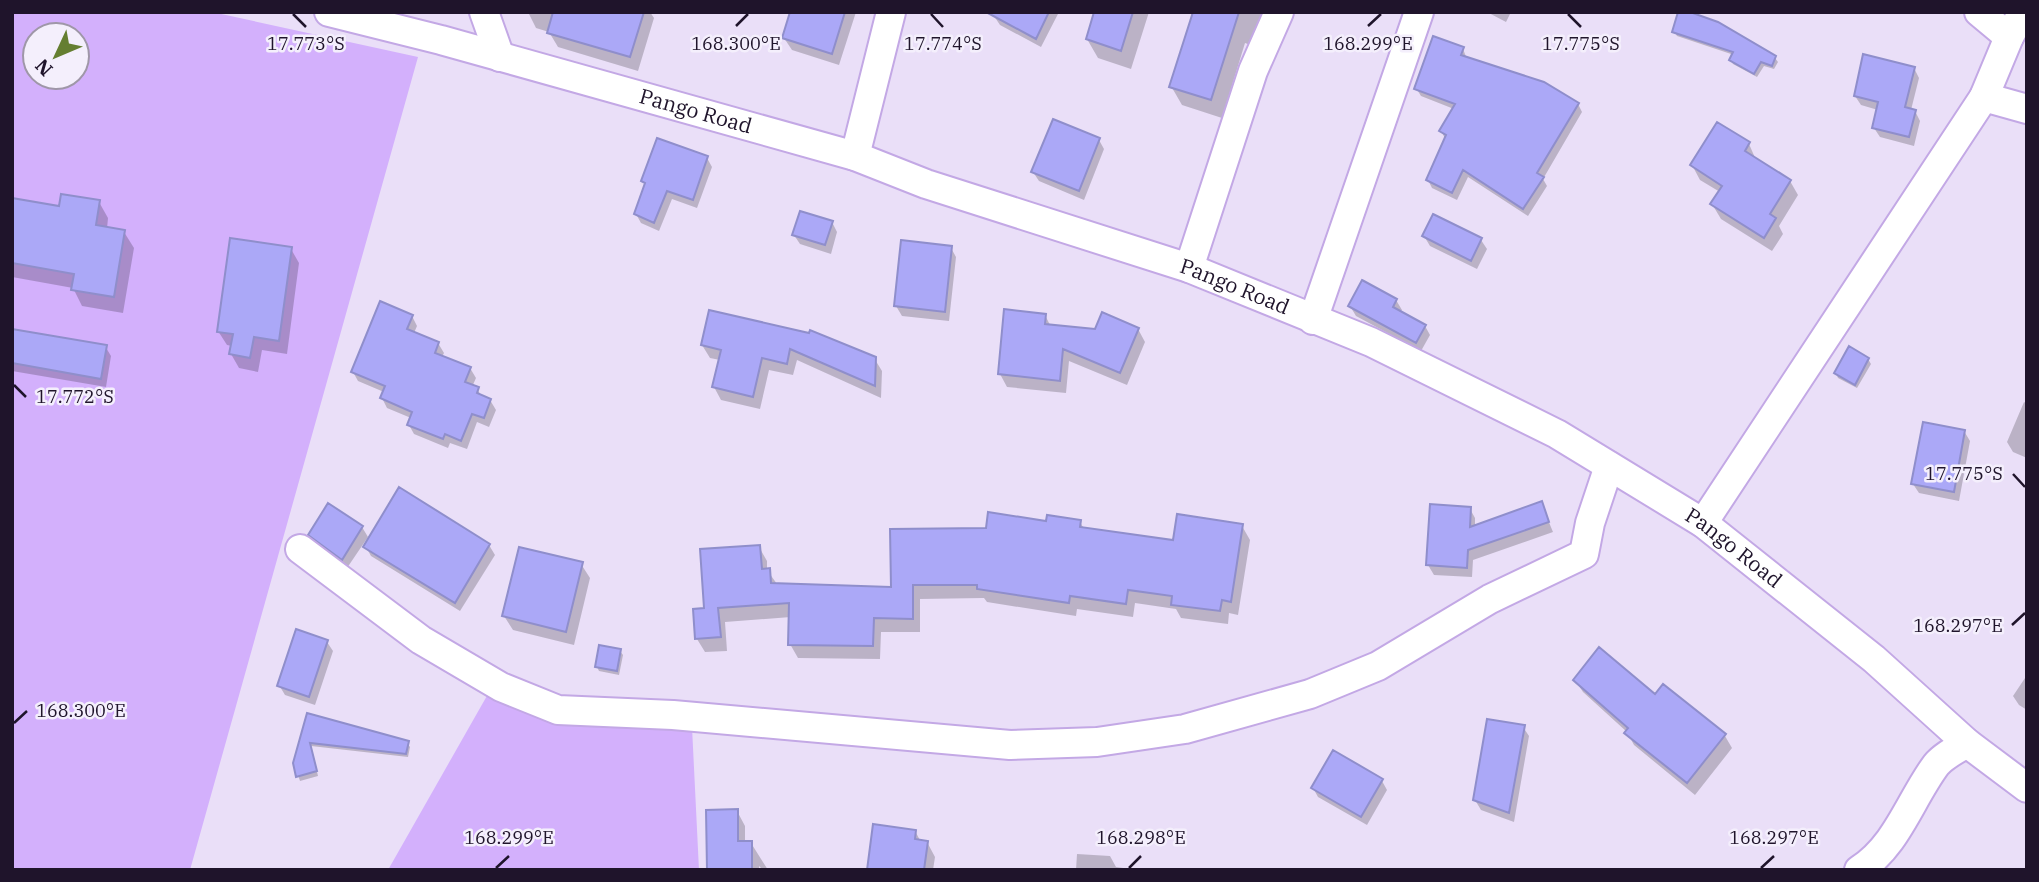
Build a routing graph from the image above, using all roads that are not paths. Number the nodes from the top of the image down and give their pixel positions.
1 (329, 12) edge
2 (484, 12) edge
3 (891, 12) edge
4 (1279, 12) edge
5 (1419, 12) edge
6 (1979, 12) edge
7 (2023, 12) edge
8 (2008, 37) junction
9 (500, 57) junction
10 (1984, 97) junction
11 (2027, 109) edge
12 (855, 156) junction
13 (1189, 268) junction
14 (1313, 320) junction
15 (1609, 466) junction
16 (1703, 523) junction
17 (300, 550) dead end
18 (1967, 743) junction
19 (2027, 788) edge
20 (1859, 870) edge

1 - 9 street, Pango Road
2 - 9 street
3 - 12 street
4 - 13 street
5 - 14 street
6 - 8 street
7 - 8 street
8 - 10 street
9 - 12 street, Pango Road
10 - 11 street
10 - 16 street
12 - 13 street, Pango Road
13 - 14 street, Pango Road
14 - 15 street, Pango Road
15 - 16 street, Pango Road
15 - 17 street
16 - 18 street, Pango Road
18 - 19 street, Pango Road
18 - 20 street

